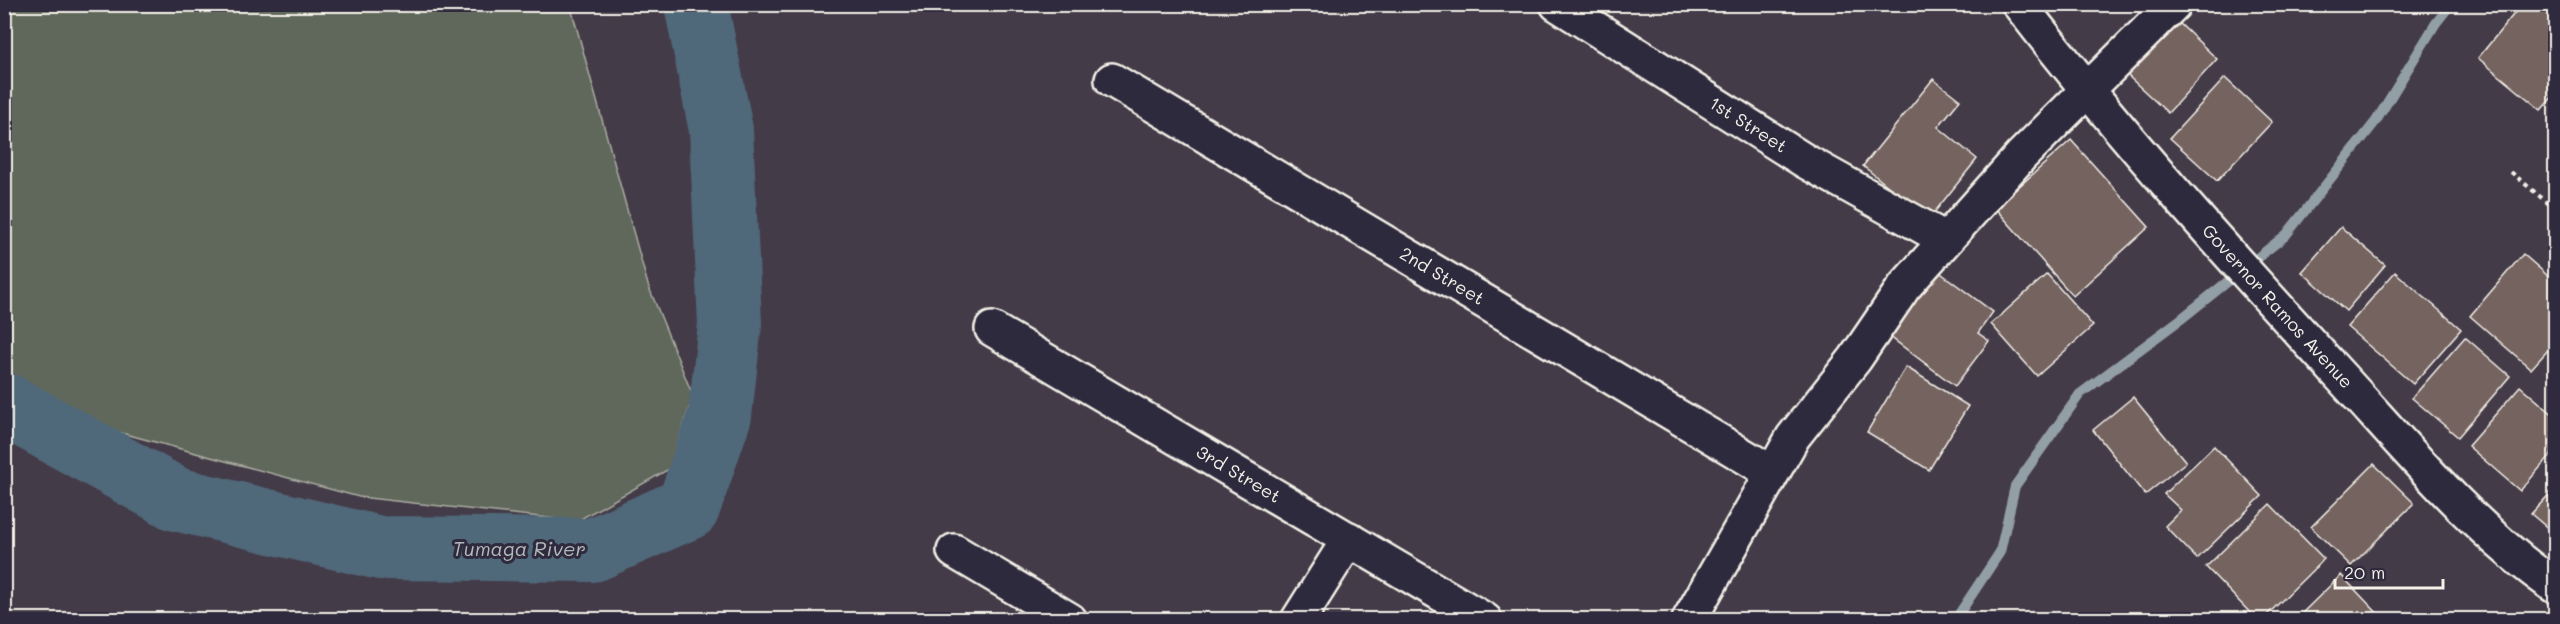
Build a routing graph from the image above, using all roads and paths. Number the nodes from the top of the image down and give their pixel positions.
1 (1557, 4) edge
2 (2019, 4) edge
3 (2174, 4) edge
4 (1112, 80) dead end
5 (2087, 93) junction
6 (2511, 172) dead end
7 (2556, 210) edge
8 (1945, 239) junction
9 (992, 328) dead end
10 (1771, 472) junction
11 (1349, 539) junction
12 (954, 551) dead end
13 (2556, 587) edge
14 (1070, 620) edge
15 (1298, 620) edge
16 (1485, 620) edge
17 (1689, 620) edge

1 - 8 street, 1st Street
2 - 5 street, Governor Ramos Avenue
3 - 5 street
4 - 10 street, 2nd Street
5 - 8 street
5 - 13 street, Governor Ramos Avenue
6 - 7 path
8 - 10 street
9 - 11 street, 3rd Street
10 - 17 street
11 - 15 street
11 - 16 street, 3rd Street
12 - 14 street

